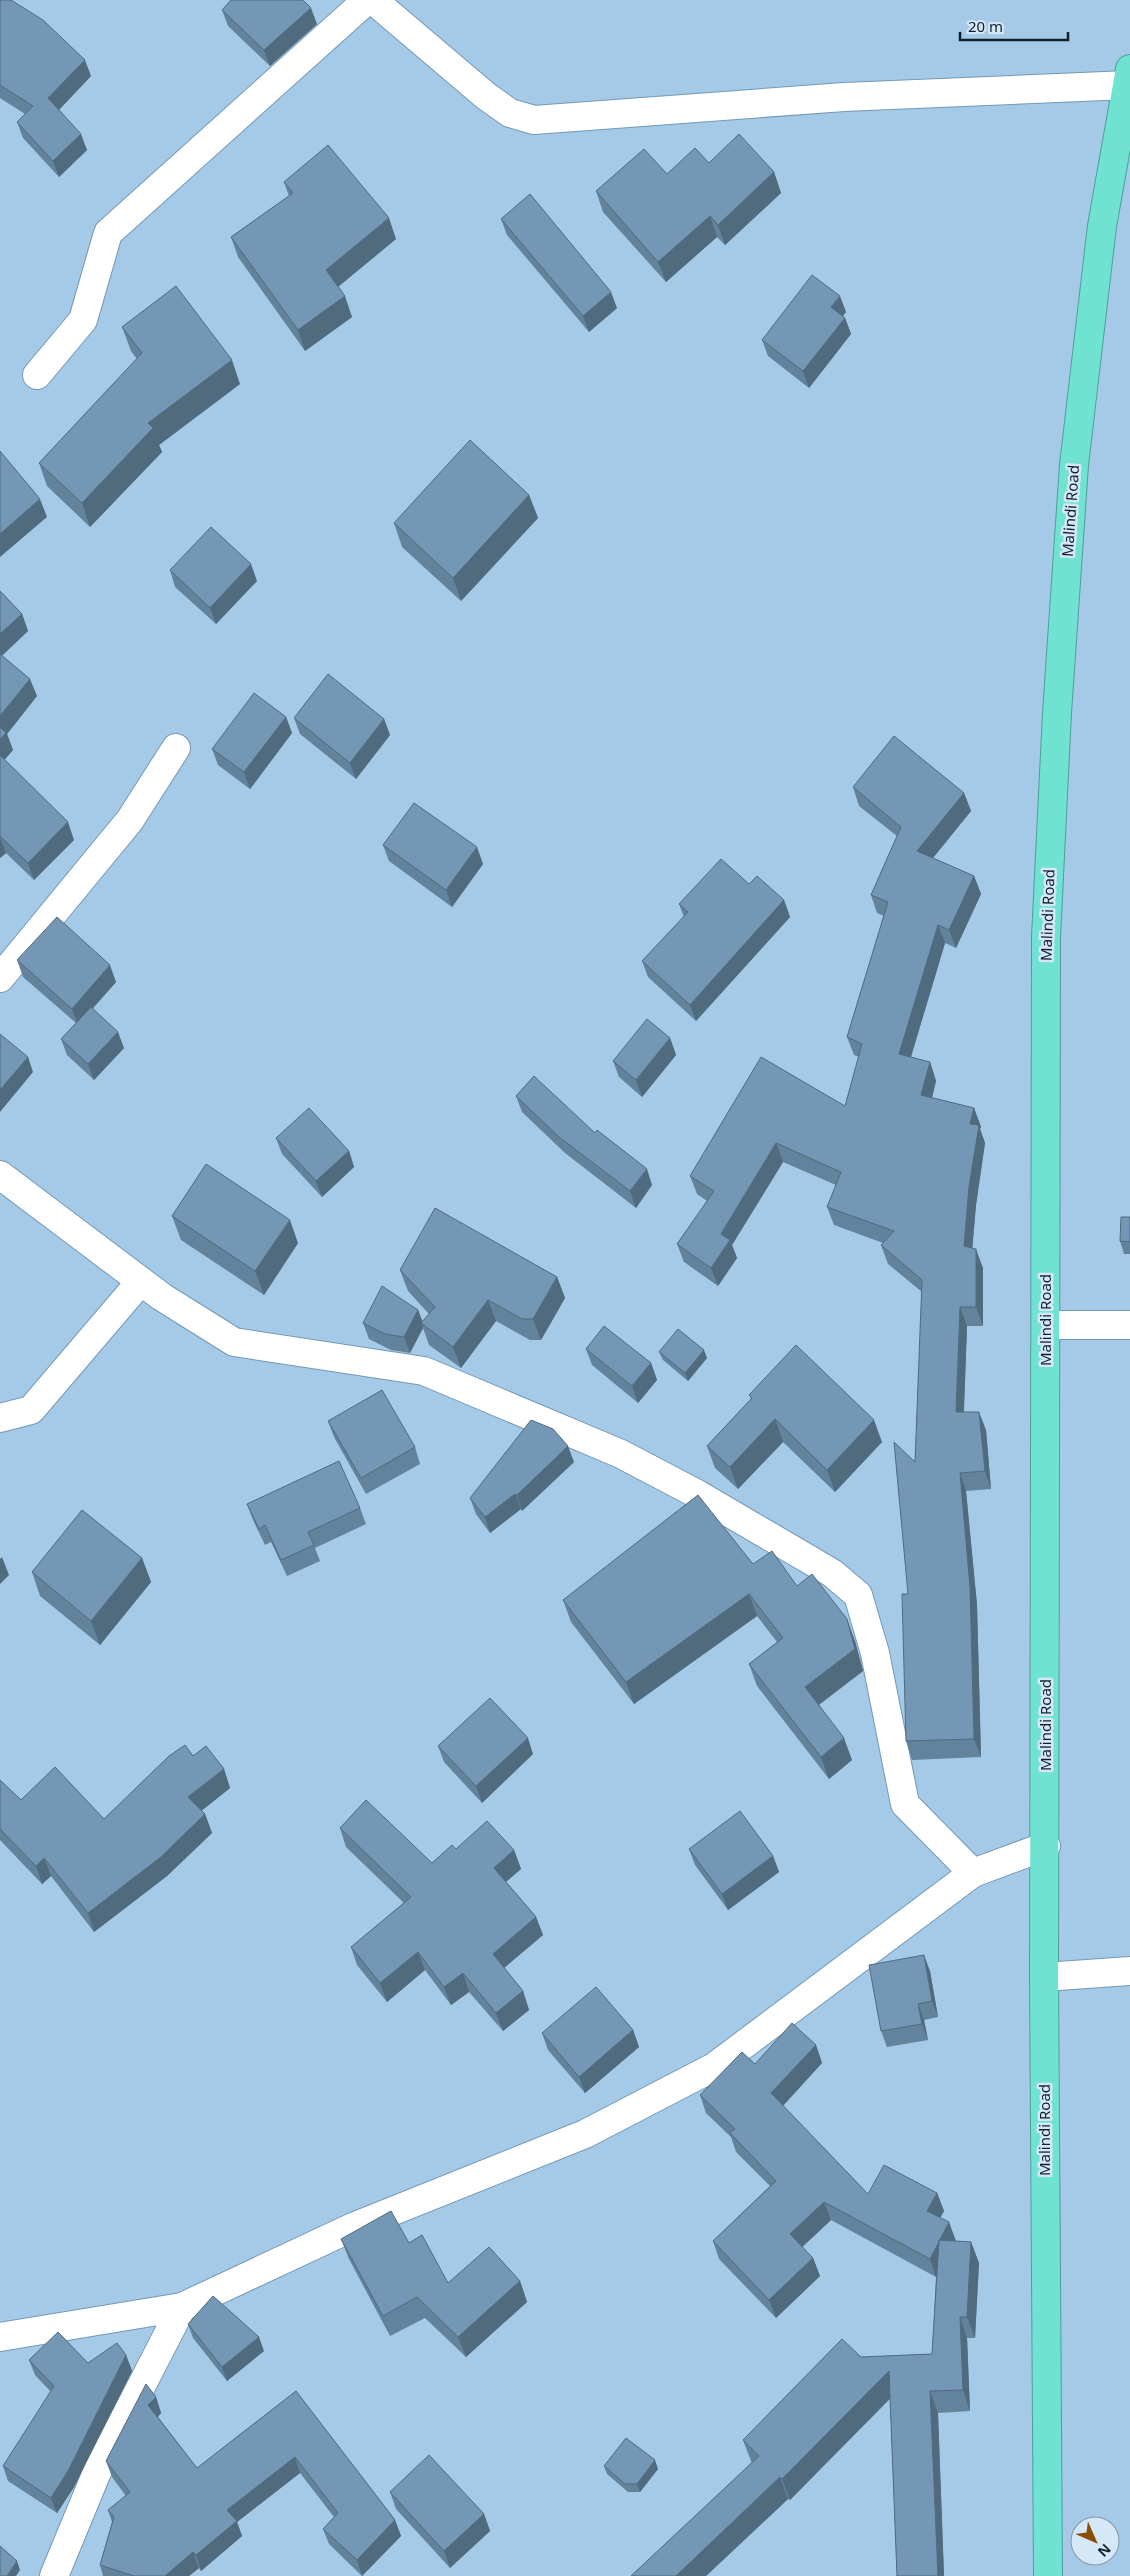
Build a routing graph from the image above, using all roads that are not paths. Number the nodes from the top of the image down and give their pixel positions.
1 (366, 0) edge
2 (373, 0) edge
3 (1129, 77) edge
4 (38, 375) dead end
5 (176, 748) dead end
6 (0, 978) edge
7 (0, 1174) edge
8 (141, 1281) junction
9 (1046, 1325) junction
10 (1130, 1325) edge
11 (0, 1418) edge
12 (1046, 1846) junction
13 (973, 1873) junction
14 (1130, 1971) edge
15 (1044, 1977) junction
16 (182, 2307) junction
17 (0, 2337) edge
18 (54, 2576) edge
19 (1048, 2576) edge

1 - 4 street
2 - 3 street
3 - 9 highway, Malindi Road
5 - 6 street
7 - 8 street
8 - 11 street
8 - 13 street
9 - 10 street
9 - 12 highway, Malindi Road
12 - 13 street
12 - 15 highway, Malindi Road
13 - 16 street
14 - 15 street
15 - 19 highway, Malindi Road
16 - 17 street
16 - 18 street

